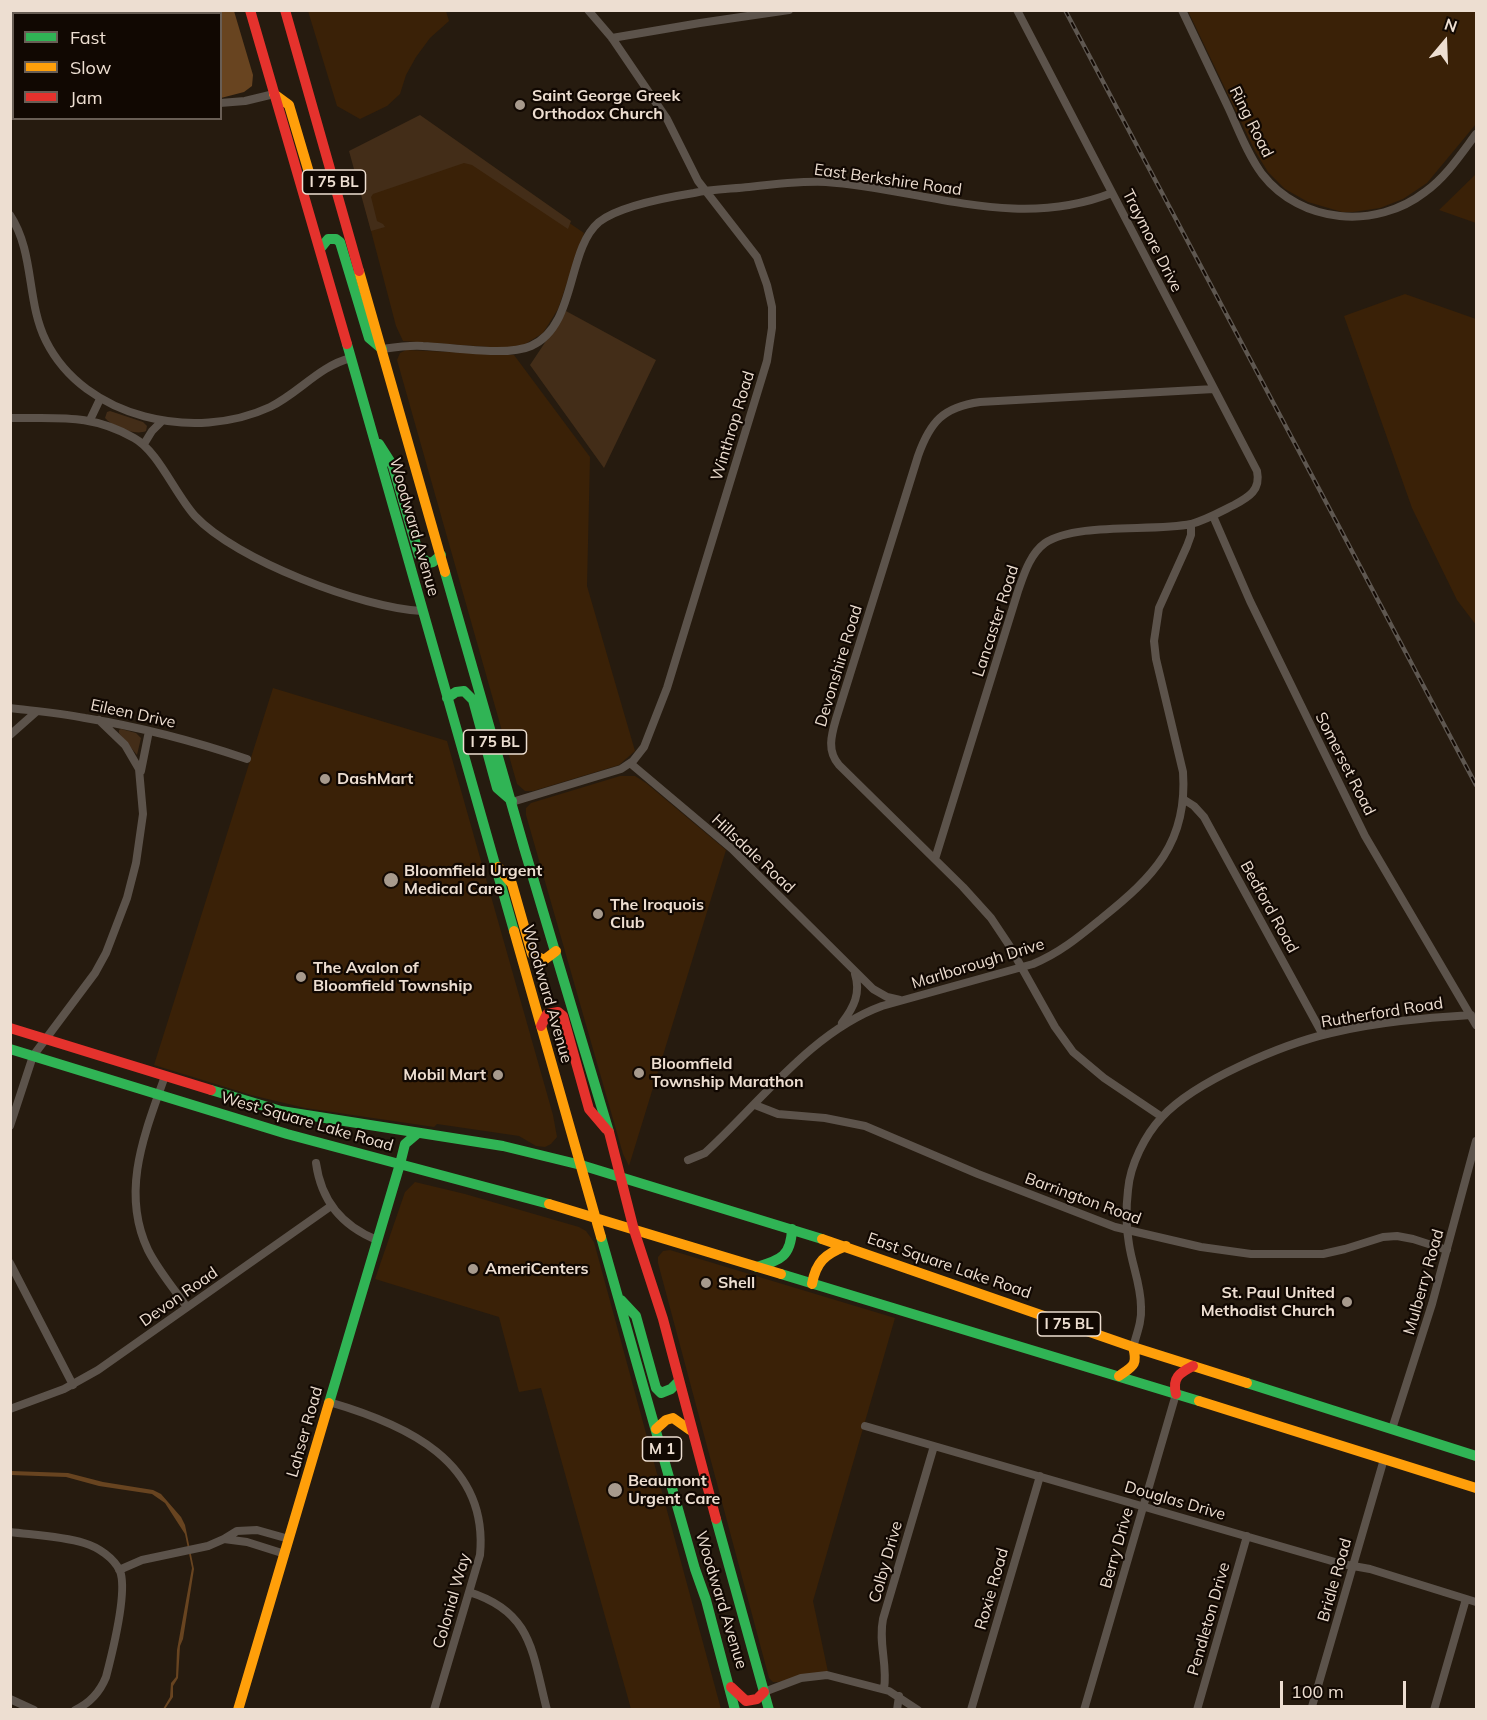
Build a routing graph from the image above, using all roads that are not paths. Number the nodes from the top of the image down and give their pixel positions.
1 (250, 10) edge
2 (285, 10) edge
3 (588, 10) edge
4 (789, 10) edge
5 (1017, 10) edge
6 (1182, 10) edge
7 (612, 38) junction
8 (274, 94) junction
9 (222, 103) edge
10 (1476, 134) edge
11 (332, 175) junction
12 (706, 191) junction
13 (1113, 193) junction
14 (10, 215) edge
15 (320, 249) junction
16 (382, 349) junction
17 (351, 358) junction
18 (1214, 389) junction
19 (100, 399) junction
20 (10, 418) edge
21 (90, 420) junction
22 (162, 421) junction
23 (372, 433) junction
24 (144, 444) junction
25 (1257, 486) joint
26 (1213, 516) junction
27 (1191, 524) junction
28 (441, 555) junction
29 (422, 611) junction
30 (447, 698) junction
31 (10, 708) edge
32 (36, 712) junction
33 (99, 720) junction
34 (149, 731) junction
35 (10, 735) edge
36 (247, 759) dead end
37 (630, 763) junction
38 (140, 776) junction
39 (1183, 799) junction
40 (513, 802) junction
41 (935, 859) junction
42 (494, 861) junction
43 (556, 951) junction
44 (1022, 967) junction
45 (853, 969) junction
46 (904, 1000) junction
47 (1471, 1015) junction
48 (1476, 1025) edge
49 (541, 1026) junction
50 (839, 1027) junction
51 (10, 1028) edge
52 (1323, 1035) junction
53 (46, 1039) junction
54 (10, 1049) edge
55 (33, 1056) junction
56 (165, 1076) junction
57 (158, 1095) junction
58 (755, 1105) junction
59 (1162, 1117) junction
60 (10, 1126) edge
61 (418, 1132) junction
62 (608, 1132) junction
63 (1476, 1141) edge
64 (688, 1160) dead end
65 (316, 1163) dead end
66 (400, 1164) junction
67 (581, 1165) junction
68 (620, 1177) junction
69 (331, 1206) junction
70 (597, 1219) junction
71 (792, 1229) junction
72 (634, 1230) junction
73 (1128, 1231) junction
74 (377, 1240) junction
75 (846, 1246) junction
76 (1447, 1250) junction
77 (10, 1263) edge
78 (757, 1267) junction
79 (812, 1284) junction
80 (619, 1297) junction
81 (187, 1307) junction
82 (1133, 1347) junction
83 (1193, 1366) junction
84 (1119, 1376) junction
85 (679, 1381) junction
86 (73, 1385) junction
87 (1176, 1394) junction
88 (329, 1402) junction
89 (10, 1409) edge
90 (865, 1426) dead end
91 (656, 1429) junction
92 (1392, 1429) junction
93 (690, 1430) junction
94 (934, 1446) junction
95 (1476, 1456) edge
96 (1384, 1459) junction
97 (1040, 1476) junction
98 (1476, 1488) edge
99 (1143, 1506) junction
100 (10, 1532) edge
101 (1247, 1536) junction
102 (224, 1539) junction
103 (289, 1539) junction
104 (285, 1554) junction
105 (1353, 1566) junction
106 (119, 1570) junction
107 (469, 1592) junction
108 (1466, 1599) junction
109 (1476, 1602) edge
110 (730, 1686) junction
111 (884, 1689) junction
112 (764, 1692) junction
113 (899, 1696) junction
114 (10, 1699) edge
115 (34, 1710) edge
116 (75, 1710) edge
117 (238, 1710) edge
118 (434, 1710) edge
119 (547, 1710) edge
120 (735, 1710) edge
121 (769, 1710) edge
122 (897, 1710) edge
123 (918, 1710) edge
124 (971, 1710) edge
125 (1084, 1710) edge
126 (1197, 1710) edge
127 (1311, 1710) edge
128 (1434, 1710) edge

1 - 8 main road, Woodward Avenue / I 75 BL
2 - 11 main road, Woodward Avenue / I 75 BL
3 - 7 street, Winthrop Road
4 - 7 street
5 - 13 street, Traymore Drive
6 - 10 street, Ring Road
7 - 12 street, Winthrop Road
8 - 9 street
8 - 11 main road
8 - 15 main road, Woodward Avenue / I 75 BL
11 - 16 main road, Woodward Avenue / I 75 BL
12 - 13 street, East Berkshire Road
12 - 16 street, East Berkshire Road
12 - 37 street, Winthrop Road
13 - 18 street, Traymore Drive
14 - 19 street
15 - 16 main road
15 - 17 main road, Woodward Avenue / I 75 BL
16 - 28 main road, Woodward Avenue / I 75 BL
17 - 22 street
17 - 23 main road, Woodward Avenue / I 75 BL
18 - 25 street, Traymore Drive
18 - 41 street, Devonshire Road
19 - 21 street
19 - 22 street
20 - 21 street
21 - 24 street
22 - 24 street
23 - 28 main road
23 - 29 main road, Woodward Avenue / I 75 BL
24 - 29 street
25 - 26 street, Lancaster Road
26 - 27 street, Lancaster Road
26 - 47 street, Somerset Road
27 - 39 street, Marlborough Drive
27 - 41 street, Lancaster Road
28 - 40 main road, Woodward Avenue / I 75 BL
29 - 30 main road, Woodward Avenue / I 75 BL
30 - 40 main road
30 - 42 main road, Woodward Avenue / I 75 BL
31 - 32 street, Eileen Drive
32 - 33 street, Eileen Drive
32 - 35 street
33 - 34 street, Eileen Drive
33 - 38 street
34 - 36 street, Eileen Drive
34 - 38 street
37 - 40 street
37 - 45 street, Hillsdale Road
38 - 53 street
39 - 44 street, Marlborough Drive
39 - 52 street, Bedford Road
40 - 43 main road, Woodward Avenue / I 75 BL
41 - 44 street, Devonshire Road
42 - 43 main road
42 - 49 main road, Woodward Avenue / I 75 BL
43 - 62 main road, Woodward Avenue / I 75 BL
44 - 46 street, Marlborough Drive
44 - 59 street, Devonshire Road
45 - 46 street, Hillsdale Road
45 - 50 street
46 - 50 street, Marlborough Drive
47 - 48 street
47 - 52 street, Rutherford Road
49 - 62 main road
49 - 67 main road, Woodward Avenue / I 75 BL
50 - 58 street, Marlborough Drive
51 - 53 main road, West Square Lake Road
52 - 59 street, Rutherford Road
53 - 55 street
53 - 56 main road, West Square Lake Road
54 - 55 main road, West Square Lake Road
55 - 57 main road, West Square Lake Road
55 - 60 street
56 - 57 street
56 - 61 main road, West Square Lake Road
57 - 66 main road, West Square Lake Road
57 - 81 street
58 - 64 street, Marlborough Drive
58 - 73 street, Barrington Road
59 - 73 street, Rutherford Road
61 - 66 main road, Lahser Road
61 - 67 main road, West Square Lake Road
62 - 68 main road, Woodward Avenue / I 75 BL
63 - 76 street, Mulberry Road
65 - 69 street
66 - 70 main road, West Square Lake Road
66 - 74 main road, Lahser Road
67 - 68 main road, East Square Lake Road
67 - 70 main road, Woodward Avenue / I 75 BL
68 - 71 main road, East Square Lake Road / I 75 BL
68 - 72 main road, Woodward Avenue
69 - 74 street
69 - 81 street, Devon Road
70 - 72 main road, I 75 BL
70 - 80 main road, Woodward Avenue / M 1
71 - 75 main road, East Square Lake Road / I 75 BL
71 - 78 main road
72 - 78 main road, I 75 BL
72 - 85 main road, Woodward Avenue / M 1
73 - 76 street, Barrington Road
73 - 82 street, Rutherford Road
74 - 88 main road, Lahser Road
75 - 79 main road
75 - 82 main road, East Square Lake Road / I 75 BL
76 - 92 street, Mulberry Road
77 - 86 street
78 - 79 main road, I 75 BL
79 - 84 main road, I 75 BL
80 - 85 main road
80 - 91 main road, Woodward Avenue / M 1
81 - 86 street, Devon Road
82 - 83 main road, East Square Lake Road / I 75 BL
82 - 84 main road
83 - 87 main road
83 - 92 main road, East Square Lake Road / I 75 BL
84 - 87 main road, I 75 BL
85 - 93 main road, Woodward Avenue / M 1
86 - 89 street, Devon Road
87 - 96 main road, I 75 BL
87 - 99 street, Berry Drive
88 - 103 main road, Lahser Road
88 - 107 street, Colonial Way
90 - 94 street, Douglas Drive
91 - 93 main road
91 - 110 main road, Woodward Avenue / M 1
92 - 95 main road, East Square Lake Road / I 75 BL
93 - 112 main road, Woodward Avenue / M 1
94 - 97 street, Douglas Drive
94 - 111 street, Colby Drive
96 - 98 main road, I 75 BL
96 - 105 street, Bridle Road
97 - 99 street, Douglas Drive
97 - 124 street, Roxie Road
99 - 101 street, Douglas Drive
99 - 125 street, Berry Drive
100 - 106 street
101 - 105 street, Douglas Drive
101 - 126 street, Pendleton Drive
102 - 103 street
102 - 104 street
102 - 106 street
103 - 104 main road, Lahser Road
104 - 117 main road, Lahser Road
105 - 108 street, Douglas Drive
105 - 127 street, Bridle Road
106 - 116 street
107 - 118 street, Colonial Way
107 - 119 street
108 - 109 street, Douglas Drive
108 - 128 street
110 - 112 main road
110 - 120 main road, Woodward Avenue / M 1
111 - 112 street
111 - 113 street
112 - 121 main road, Woodward Avenue / M 1
113 - 122 street
113 - 123 street
114 - 115 street

